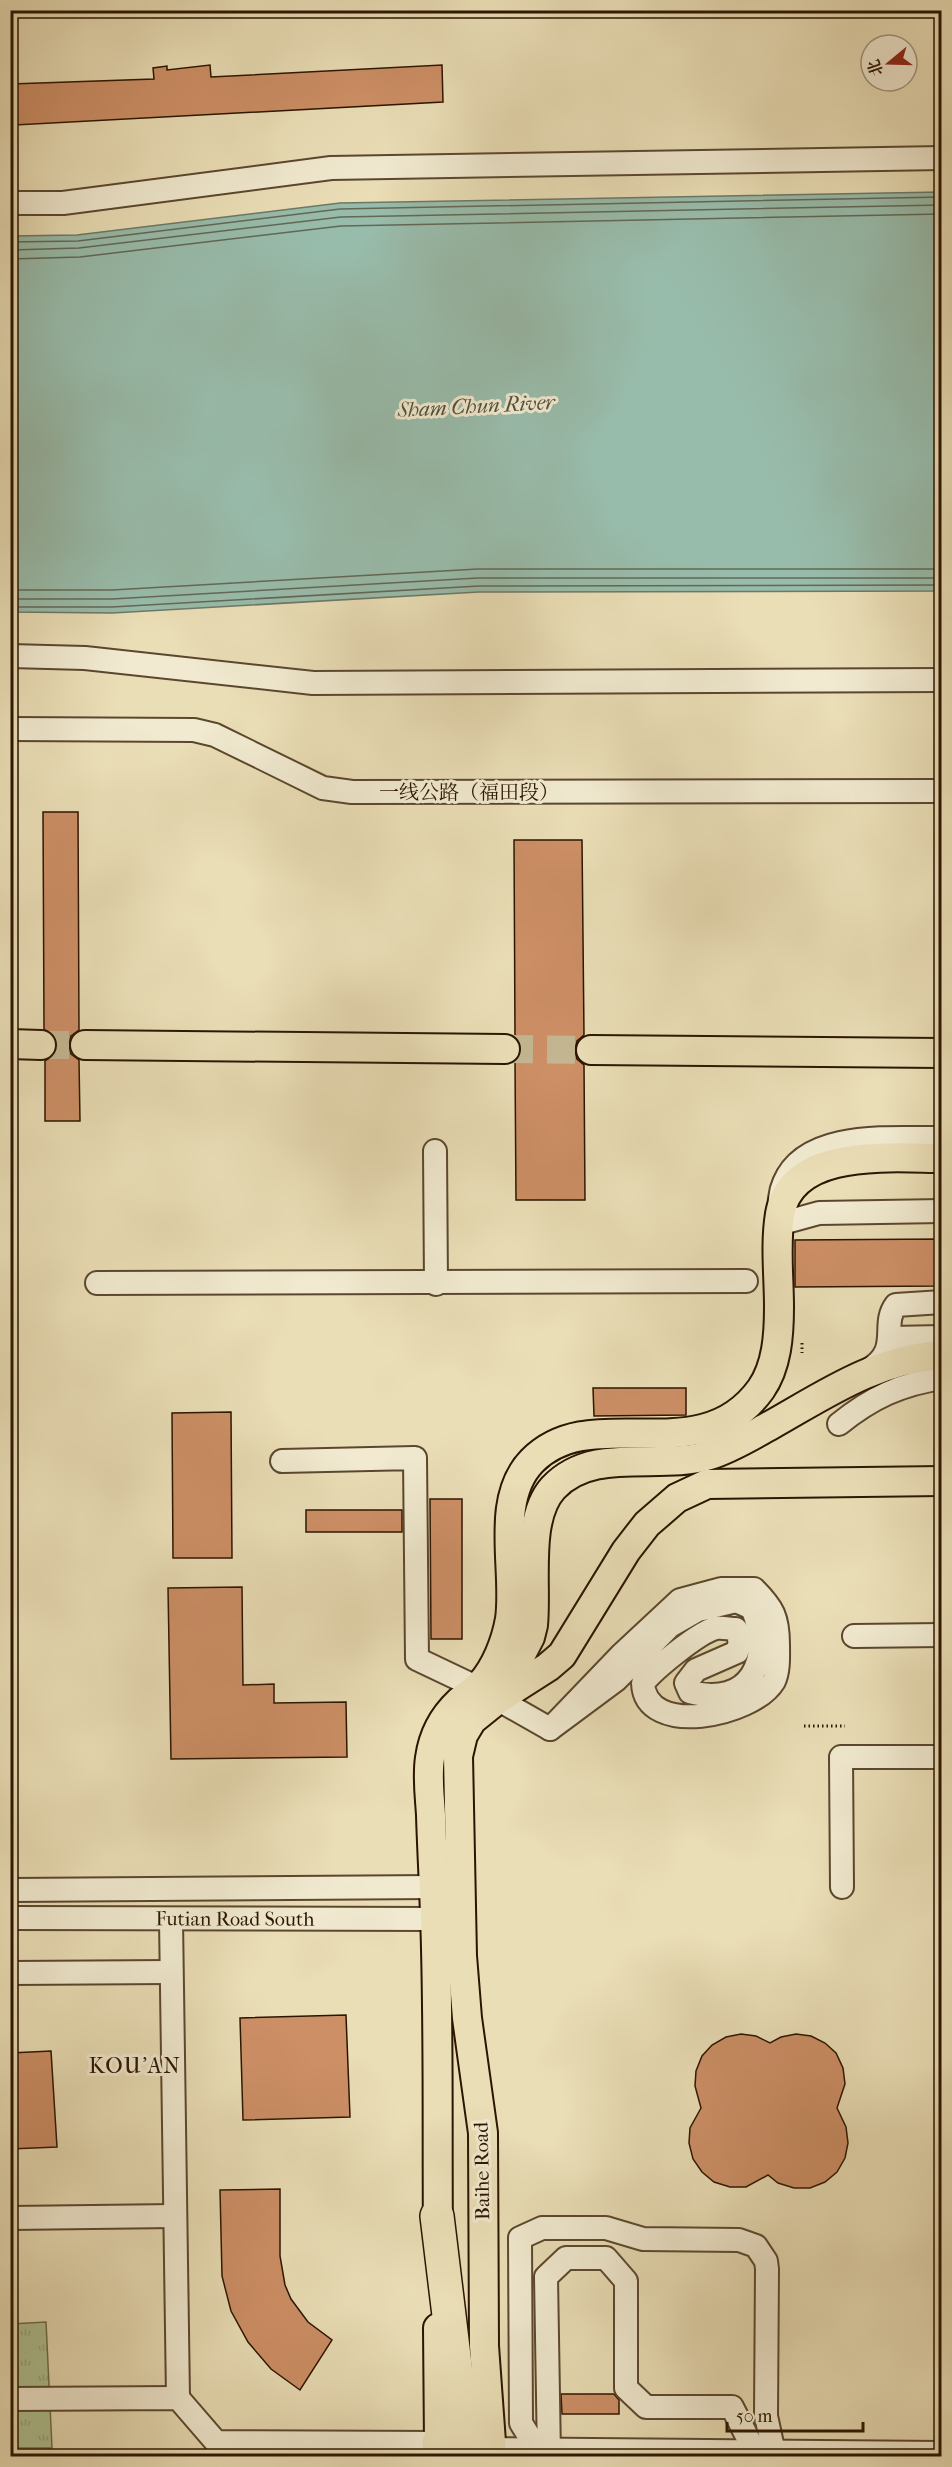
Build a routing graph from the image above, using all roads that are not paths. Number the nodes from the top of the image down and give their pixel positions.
1 (942, 158) edge
2 (10, 204) edge
3 (10, 657) edge
4 (942, 680) edge
5 (10, 729) edge
6 (942, 791) edge
7 (10, 1044) edge
8 (41, 1045) tunnel mouth
9 (85, 1045) tunnel mouth
10 (505, 1049) tunnel mouth
11 (591, 1050) tunnel mouth
12 (942, 1053) edge
13 (942, 1138) edge
14 (435, 1151) dead end
15 (942, 1158) edge
16 (942, 1211) edge
17 (779, 1224) junction
18 (746, 1281) dead end
19 (97, 1283) dead end
20 (436, 1284) junction
21 (942, 1302) edge
22 (942, 1337) edge
23 (891, 1338) junction
24 (942, 1355) edge
25 (867, 1371) junction
26 (942, 1378) edge
27 (839, 1424) dead end
28 (282, 1461) dead end
29 (942, 1481) edge
30 (942, 1635) edge
31 (854, 1636) dead end
32 (488, 1693) junction
33 (550, 1729) junction
34 (942, 1757) edge
35 (447, 1887) junction
36 (842, 1887) dead end
37 (10, 1890) edge
38 (10, 1918) edge
39 (448, 1919) junction
40 (171, 1920) junction
41 (171, 1972) junction
42 (10, 1973) edge
43 (175, 2216) junction
44 (437, 2216) joint
45 (10, 2218) edge
46 (178, 2398) junction
47 (10, 2399) edge
48 (214, 2449) edge
49 (466, 2452) edge
50 (549, 2453) edge
51 (942, 2453) edge
52 (761, 2454) edge

1 - 2 street
3 - 4 street
5 - 6 street, 一线公路（福田段）
7 - 8 main road
9 - 10 main road
11 - 12 main road
13 - 17 street
14 - 20 street
15 - 17 main road
16 - 17 street
17 - 32 main road
18 - 20 street
19 - 20 street
21 - 23 street
22 - 23 street
23 - 25 street
24 - 25 main road
25 - 32 main road
26 - 27 street
28 - 32 street
29 - 32 main road
30 - 31 street
32 - 33 street
32 - 35 main road, Baihe Road
33 - 33 street
34 - 36 street
35 - 37 street, Futian Road South
35 - 39 main road, Baihe Road
38 - 40 street, Futian Road South
39 - 40 street, Futian Road South
39 - 44 main road, Baihe Road
39 - 49 main road, Baihe Road
40 - 41 street
41 - 42 street
41 - 43 street
43 - 45 street
43 - 46 street
44 - 49 highway
46 - 47 street
46 - 48 street
48 - 49 street
49 - 50 street
50 - 52 street
50 - 52 street
50 - 52 street
51 - 52 street

